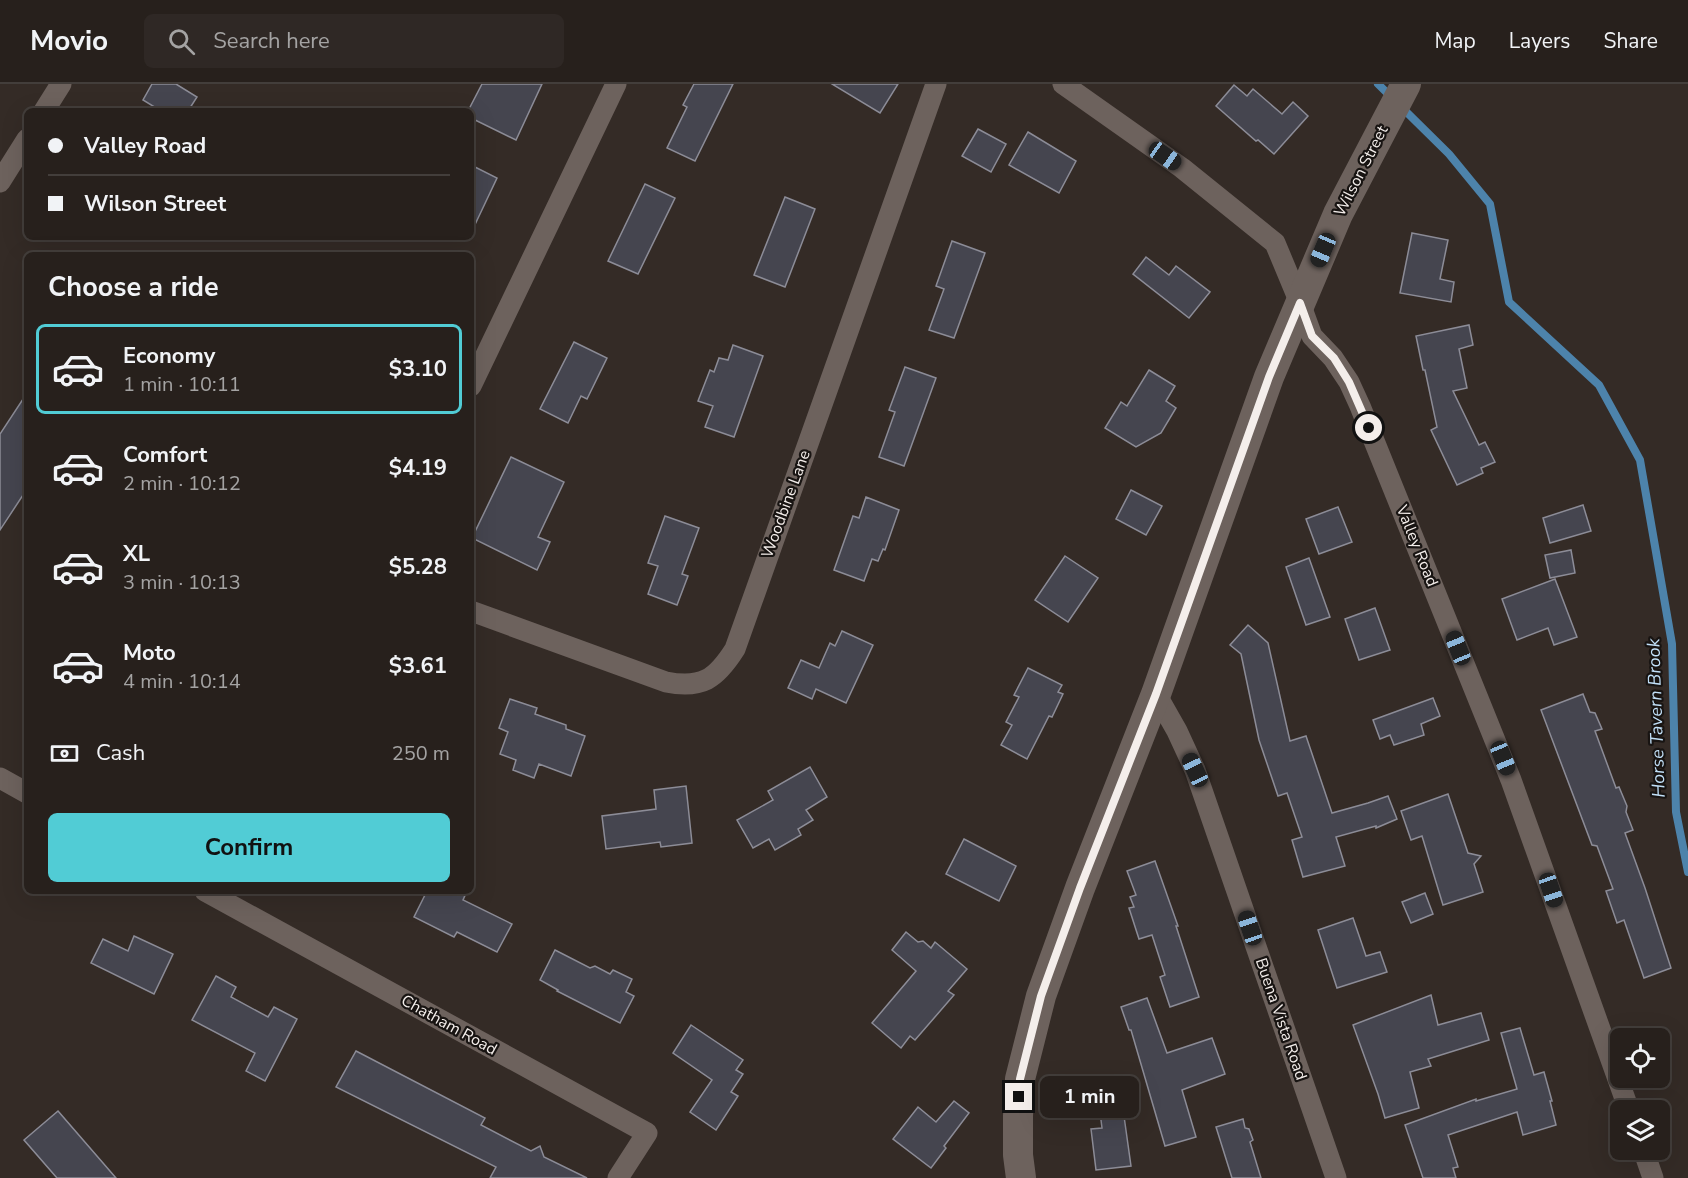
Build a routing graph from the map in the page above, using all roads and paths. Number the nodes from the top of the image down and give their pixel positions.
1 (61, 84) edge
2 (616, 84) edge
3 (936, 84) edge
4 (1063, 84) edge
5 (1406, 84) edge
6 (46, 108) edge
7 (24, 144) edge
8 (0, 182) edge
9 (1300, 303) junction
10 (474, 380) edge
11 (474, 612) edge
12 (1156, 694) junction
13 (0, 778) edge
14 (24, 791) edge
15 (210, 894) edge
16 (1625, 1100) edge
17 (1647, 1160) edge
18 (618, 1178) edge
19 (1021, 1178) edge
20 (1336, 1178) edge
21 (1653, 1178) edge

1 - 6 street
2 - 10 street
3 - 11 street, Woodbine Lane
4 - 9 street, Valley Road
5 - 9 main road, Wilson Street
7 - 8 street
9 - 12 main road, Wilson Street
9 - 16 street, Valley Road
12 - 19 main road, Wilson Street
12 - 20 street, Buena Vista Road
13 - 14 street
15 - 18 street, Chatham Road
17 - 21 street

